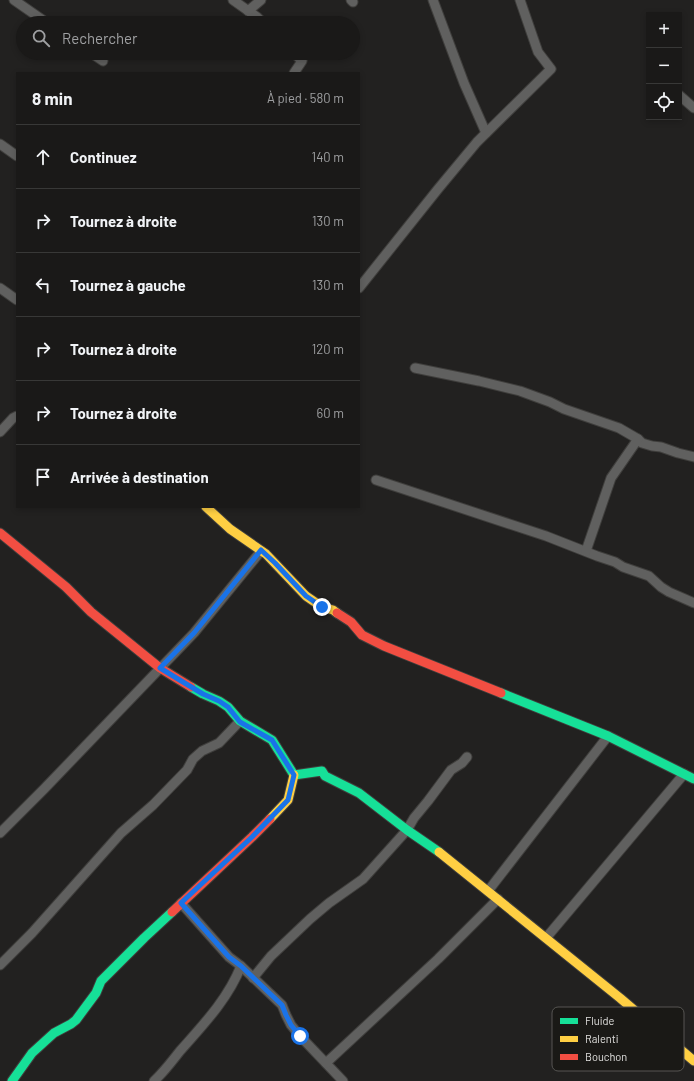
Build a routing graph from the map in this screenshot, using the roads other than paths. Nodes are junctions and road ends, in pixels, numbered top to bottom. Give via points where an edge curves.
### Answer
1 (14, 0) edge
2 (233, 0) edge
3 (261, 0) edge
4 (433, 0) edge
5 (520, 0) edge
6 (248, 11) junction
7 (38, 16) edge
8 (254, 16) edge
9 (302, 60) edge
10 (295, 72) edge
11 (682, 98) edge
12 (694, 108) edge
13 (486, 133) junction
14 (0, 144) edge
15 (16, 155) edge
16 (360, 287) edge
17 (0, 288) edge
18 (16, 299) edge
19 (416, 368) dead end
20 (16, 417) edge
21 (0, 432) edge
22 (638, 439) junction
23 (694, 457) edge
24 (376, 480) dead end
25 (208, 508) edge
26 (0, 533) edge
27 (261, 550) junction
28 (586, 551) junction
29 (694, 603) edge
30 (160, 668) junction
31 (240, 722) junction
32 (608, 736) junction
33 (467, 757) dead end
34 (684, 774) junction
35 (294, 775) junction
36 (694, 779) edge
37 (407, 830) junction
38 (0, 833) edge
39 (488, 891) junction
40 (498, 899) junction
41 (181, 903) junction
42 (546, 938) junction
43 (0, 965) edge
44 (241, 966) junction
45 (253, 978) junction
46 (631, 1007) edge
47 (684, 1052) edge
48 (694, 1061) edge
49 (326, 1063) junction
50 (12, 1081) edge
51 (154, 1081) edge
52 (343, 1081) edge

1 - 7 street
2 - 6 street
3 - 6 street
4 - 13 street via 464,84
5 - 13 street via 538,52 552,69
6 - 8 street
9 - 10 street
11 - 12 street
13 - 16 street
14 - 15 street
17 - 18 street
19 - 22 street via 520,391 619,428
20 - 21 street
22 - 23 street via 642,443 661,446
22 - 28 street via 611,478
24 - 28 street
25 - 27 street via 230,529
26 - 30 street
27 - 30 street via 194,633
27 - 32 street via 306,596 351,622 370,640
28 - 29 street via 649,576 669,592
30 - 31 street via 228,707
30 - 38 street
31 - 35 street via 272,740
31 - 43 street via 219,743 193,759 187,770 153,805 120,833 32,933
32 - 34 street
32 - 39 street
33 - 37 street via 451,770
34 - 36 street
34 - 42 street
35 - 37 street via 322,771 325,776 359,793
35 - 41 street via 288,800
37 - 39 street
37 - 45 street via 363,880 310,919 271,956
39 - 40 street
40 - 42 street
40 - 49 street via 438,959
41 - 44 street via 229,957
41 - 50 street via 101,981 96,993 76,1020 54,1033 32,1053
42 - 46 street
44 - 45 street
44 - 51 street via 224,999
45 - 49 street via 282,1005 291,1025
47 - 48 street
49 - 52 street

